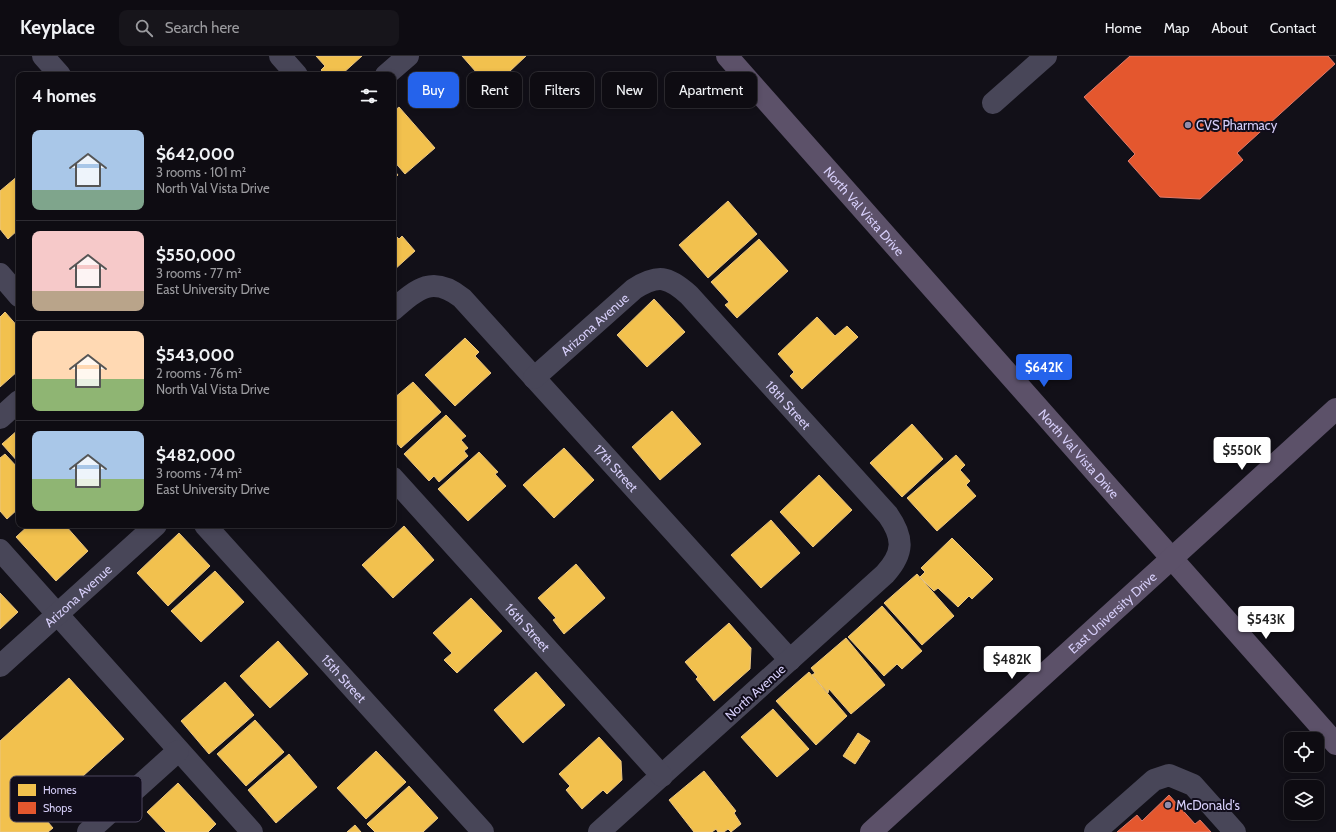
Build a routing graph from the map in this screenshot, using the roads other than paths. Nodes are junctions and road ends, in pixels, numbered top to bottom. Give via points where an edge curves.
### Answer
1 (43, 56) edge
2 (280, 56) edge
3 (408, 56) edge
4 (727, 56) edge
5 (1046, 56) edge
6 (57, 72) edge
7 (294, 72) edge
8 (389, 72) edge
9 (993, 103) dead end
10 (0, 274) edge
11 (660, 278) joint
12 (16, 293) edge
13 (396, 308) edge
14 (534, 378) junction
15 (16, 404) edge
16 (1336, 409) edge
17 (0, 418) edge
18 (396, 481) edge
19 (153, 528) edge
20 (209, 528) edge
21 (901, 545) joint
22 (0, 550) edge
23 (1172, 558) junction
24 (57, 614) junction
25 (790, 660) junction
26 (0, 666) edge
27 (1336, 744) edge
28 (178, 751) junction
29 (662, 776) junction
30 (142, 783) edge
31 (99, 822) edge
32 (88, 832) edge
33 (252, 832) edge
34 (483, 832) edge
35 (600, 832) edge
36 (871, 832) edge
37 (1095, 832) edge
38 (1235, 832) edge

1 - 6 lane
2 - 7 lane
3 - 8 lane
4 - 23 main road, North Val Vista Drive
5 - 9 lane
10 - 12 lane
11 - 14 lane, Arizona Avenue via 634,289
11 - 21 lane, 18th Street via 670,281 689,295 883,509 894,523
13 - 14 lane, 17th Street via 425,287 446,286 462,298
14 - 25 lane, 17th Street
15 - 17 lane
16 - 23 main road, East University Drive
18 - 29 lane, 16th Street
19 - 24 lane, Arizona Avenue
20 - 34 lane, 15th Street
21 - 25 lane, North Avenue via 898,556 885,574
22 - 24 lane
23 - 27 main road, North Val Vista Drive
23 - 36 main road, East University Drive
24 - 26 lane, Arizona Avenue
24 - 28 lane
25 - 29 lane, North Avenue
28 - 30 lane
28 - 33 lane
29 - 35 lane, North Avenue
31 - 32 lane
37 - 38 lane via 1154,780 1170,775 1193,785

